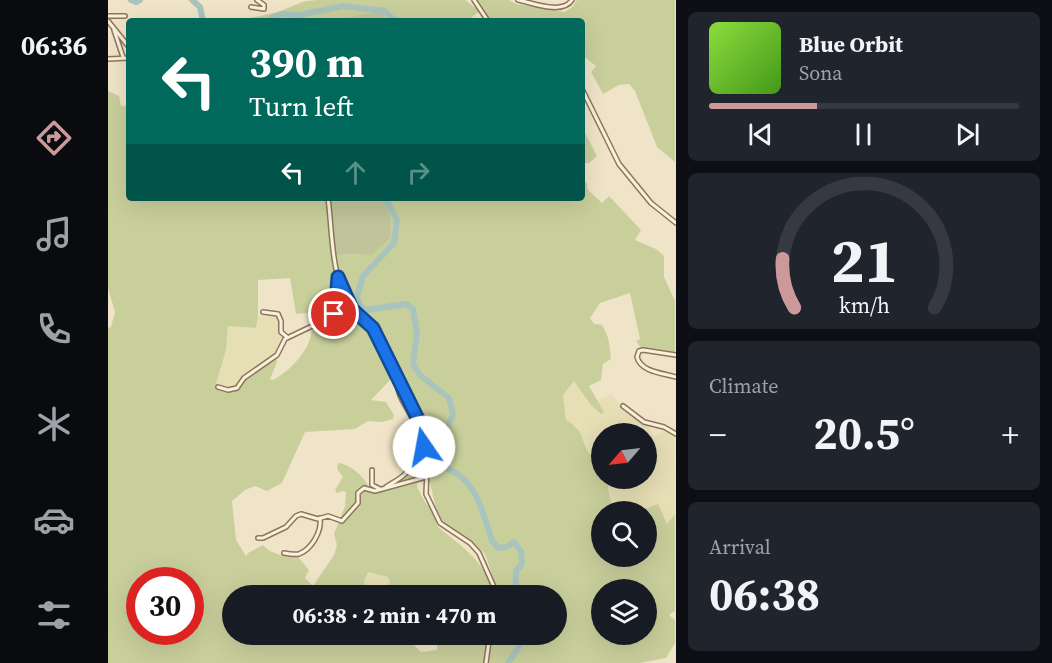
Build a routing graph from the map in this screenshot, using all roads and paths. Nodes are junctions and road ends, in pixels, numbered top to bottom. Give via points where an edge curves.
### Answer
1 (257, 0) edge
2 (474, 0) edge
3 (518, 0) edge
4 (572, 0) edge
5 (251, 8) dead end
6 (108, 15) edge
7 (125, 16) dead end
8 (486, 18) edge
9 (108, 21) edge
10 (112, 27) junction
11 (126, 43) edge
12 (123, 57) joint
13 (108, 59) edge
14 (585, 95) edge
15 (328, 201) edge
16 (675, 223) edge
17 (338, 277) junction
18 (263, 312) dead end
19 (287, 337) junction
20 (675, 355) edge
21 (675, 377) edge
22 (398, 380) junction
23 (218, 387) dead end
24 (623, 406) dead end
25 (675, 434) edge
26 (372, 470) dead end
27 (426, 477) junction
28 (383, 489) junction
29 (320, 518) junction
30 (258, 538) dead end
31 (284, 553) dead end
32 (493, 585) edge
33 (488, 645) edge
34 (486, 663) edge

1 - 5 street via 264,9
2 - 8 street
3 - 4 street via 558,8 568,6
6 - 7 street
9 - 10 street
10 - 11 street
10 - 12 street
12 - 13 street
14 - 16 street via 619,164 651,203
15 - 17 street
17 - 19 street via 339,309 329,318
17 - 22 street via 352,309 373,328
18 - 19 street via 278,314 282,333
19 - 23 street via 277,355 244,378 237,388
20 - 21 street via 643,350 637,357 646,368
22 - 27 street via 420,424
22 - 28 street via 398,394 414,423 416,448 408,471
24 - 25 street via 644,422
26 - 28 street via 372,485
27 - 28 street
27 - 32 street via 426,494 440,523 470,543
28 - 29 street via 365,488 359,492 360,500 342,521 328,516
29 - 30 street via 298,515 286,528
29 - 31 street via 320,532 305,550 295,555
33 - 34 street

